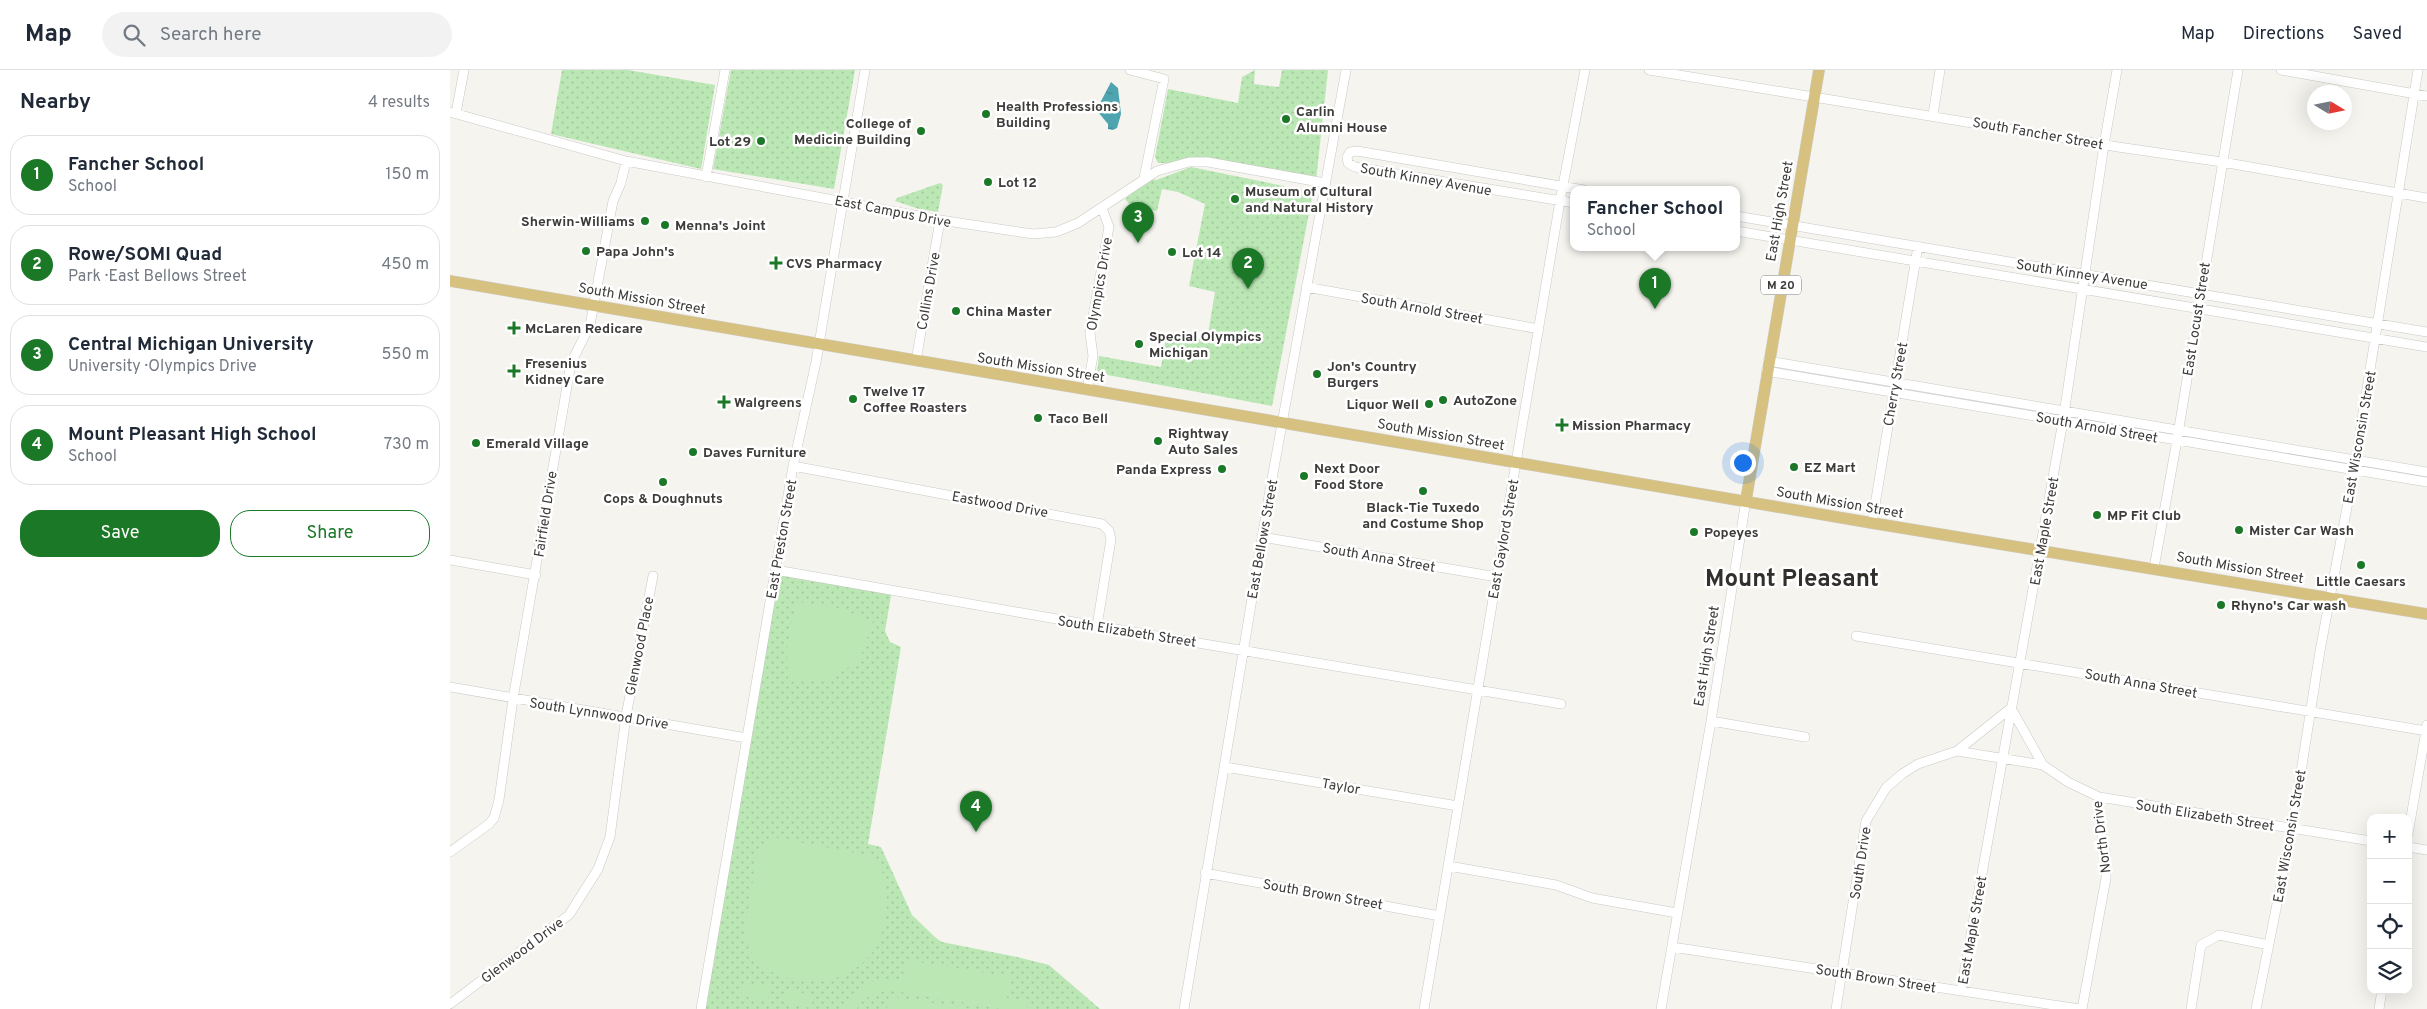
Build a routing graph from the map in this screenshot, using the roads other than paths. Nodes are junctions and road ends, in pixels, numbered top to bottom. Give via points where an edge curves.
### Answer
1 (464, 70) edge
2 (725, 70) edge
3 (865, 70) edge
4 (1130, 70) edge
5 (1346, 70) edge
6 (1585, 70) edge
7 (1649, 70) edge
8 (1819, 70) edge
9 (1940, 70) edge
10 (2117, 70) edge
11 (2238, 70) edge
12 (2281, 70) edge
13 (2418, 70) edge
14 (1699, 75) edge
15 (2414, 93) junction
16 (2427, 96) edge
17 (1814, 97) junction
18 (453, 113) edge
19 (1933, 115) junction
20 (2104, 145) junction
21 (626, 161) junction
22 (2222, 162) junction
23 (706, 176) junction
24 (1144, 178) junction
25 (1325, 183) junction
26 (1563, 187) junction
27 (1570, 188) edge
28 (2397, 193) junction
29 (2427, 198) edge
30 (1560, 201) junction
31 (844, 202) junction
32 (1570, 203) edge
33 (1102, 208) junction
34 (1740, 217) edge
35 (940, 220) junction
36 (1791, 225) junction
37 (1740, 232) edge
38 (1789, 240) junction
39 (1918, 246) junction
40 (1916, 261) junction
41 (2086, 276) junction
42 (450, 281) edge
43 (1306, 288) junction
44 (2084, 289) junction
45 (2200, 293) junction
46 (594, 306) junction
47 (2198, 309) junction
48 (2379, 324) junction
49 (1538, 329) junction
50 (2427, 332) edge
51 (2376, 339) junction
52 (819, 345) junction
53 (2427, 347) edge
54 (916, 361) junction
55 (1767, 366) junction
56 (1896, 382) junction
57 (1087, 390) junction
58 (1894, 392) junction
59 (2064, 411) junction
60 (1282, 421) junction
61 (2063, 421) junction
62 (2179, 430) junction
63 (2177, 440) junction
64 (2356, 460) junction
65 (1517, 462) junction
66 (793, 466) junction
67 (2354, 470) junction
68 (2427, 472) edge
69 (2427, 482) edge
70 (1746, 500) junction
71 (1872, 523) junction
72 (1262, 537) junction
73 (2041, 551) junction
74 (450, 560) edge
75 (2154, 568) junction
76 (776, 570) junction
77 (536, 575) junction
78 (653, 576) dead end
79 (1497, 577) junction
80 (2331, 598) junction
81 (2427, 614) edge
82 (1097, 626) junction
83 (1856, 636) dead end
84 (1243, 649) junction
85 (2020, 663) junction
86 (450, 688) edge
87 (1478, 690) junction
88 (513, 699) junction
89 (1562, 704) dead end
90 (2011, 708) junction
91 (2310, 712) junction
92 (626, 716) junction
93 (1711, 721) junction
94 (2427, 729) edge
95 (1805, 737) dead end
96 (747, 738) junction
97 (1957, 751) junction
98 (2003, 757) junction
99 (2043, 765) junction
100 (1225, 766) junction
101 (2099, 797) junction
102 (1458, 806) junction
103 (2412, 814) edge
104 (2292, 829) junction
105 (2367, 840) edge
106 (2412, 848) edge
107 (2427, 850) edge
108 (450, 852) edge
109 (1449, 866) junction
110 (1205, 872) junction
111 (1677, 913) junction
112 (1440, 916) junction
113 (2269, 945) junction
114 (1672, 947) junction
115 (1843, 972) junction
116 (1961, 991) junction
117 (2381, 994) edge
118 (450, 1004) edge
119 (701, 1009) edge
120 (1184, 1009) edge
121 (1424, 1009) edge
122 (1661, 1009) edge
123 (1836, 1009) edge
124 (2081, 1009) edge
125 (2191, 1009) edge
126 (2256, 1009) edge
127 (2379, 1009) edge

1 - 18 street
2 - 23 street
3 - 31 street, East Preston Street
4 - 24 street via 1164,79
5 - 25 street, East Bellows Street
6 - 26 street, East Gaylord Street
7 - 14 street, South Fancher Street
8 - 17 main road, East High Street / M 20
9 - 19 street
10 - 20 street, East Maple Street
11 - 22 street, East Locust Street
12 - 15 street
13 - 15 street, East Wisconsin Street
14 - 17 street, South Fancher Street
15 - 16 street
15 - 28 street, East Wisconsin Street
17 - 19 street, South Fancher Street
17 - 36 main road, East High Street / M 20
18 - 21 street, East Campus Drive
19 - 20 street, South Fancher Street
20 - 22 street, South Fancher Street
20 - 41 street, East Maple Street
21 - 23 street, East Campus Drive
21 - 46 street, Fairfield Drive via 621,183 612,201
22 - 28 street, South Fancher Street
22 - 45 street, East Locust Street
23 - 31 street, East Campus Drive
24 - 25 street, East Campus Drive via 1162,169 1203,161
24 - 33 street, East Campus Drive
25 - 43 street, East Bellows Street
26 - 27 street, South Kinney Avenue
26 - 30 street, East Gaylord Street
26 - 30 street, South Kinney Avenue via 1358,151 1350,152 1347,157 1348,164 1355,167
28 - 29 street, South Fancher Street
28 - 48 street, East Wisconsin Street
30 - 32 street, South Kinney Avenue
30 - 49 street, East Gaylord Street
31 - 35 street, East Campus Drive
31 - 52 street, East Preston Street
33 - 35 street, East Campus Drive via 1071,227 1040,234
33 - 57 street, Olympics Drive via 1109,227 1090,334 1093,356
34 - 36 street, South Kinney Avenue
35 - 54 street, Collins Drive
36 - 38 main road, East High Street / M 20
36 - 39 street, South Kinney Avenue
37 - 38 street, South Kinney Avenue
38 - 40 street, South Kinney Avenue
38 - 55 main road, East High Street / M 20
39 - 40 street, Cherry Street
39 - 41 street, South Kinney Avenue
40 - 44 street, South Kinney Avenue
40 - 56 street, Cherry Street
41 - 44 street, East Maple Street
41 - 45 street, South Kinney Avenue
42 - 46 main road, South Mission Street
43 - 49 street, South Arnold Street
43 - 60 street, East Bellows Street
44 - 47 street, South Kinney Avenue
44 - 59 street, East Maple Street
45 - 47 street, East Locust Street
45 - 48 street, South Kinney Avenue
46 - 52 main road, South Mission Street
46 - 77 street, Fairfield Drive via 588,333 571,364
47 - 51 street, South Kinney Avenue
47 - 62 street, East Locust Street
48 - 50 street, South Kinney Avenue
48 - 51 street, East Wisconsin Street
49 - 65 street, East Gaylord Street
51 - 53 street, South Kinney Avenue
51 - 64 street, East Wisconsin Street
52 - 54 main road, South Mission Street
52 - 66 street, East Preston Street
54 - 57 main road, South Mission Street
55 - 56 street, South Arnold Street
55 - 58 street, South Arnold Street
55 - 70 main road, East High Street / M 20
56 - 58 street, Cherry Street
56 - 59 street, South Arnold Street
57 - 60 main road, South Mission Street
58 - 61 street, South Arnold Street
58 - 71 street, Cherry Street
59 - 61 street, East Maple Street
59 - 62 street, South Arnold Street
60 - 65 main road, South Mission Street
60 - 72 street, East Bellows Street
61 - 63 street, South Arnold Street
61 - 73 street, East Maple Street
62 - 63 street, East Locust Street
62 - 64 street, South Arnold Street
63 - 67 street, South Arnold Street
63 - 75 street, East Locust Street
64 - 67 street, East Wisconsin Street
64 - 68 street, South Arnold Street
65 - 70 main road, South Mission Street
65 - 79 street, East Gaylord Street
66 - 76 street, East Preston Street
66 - 82 street, Eastwood Drive via 1102,524 1111,539
67 - 69 street, South Arnold Street
67 - 80 street, East Wisconsin Street
70 - 71 main road, South Mission Street
70 - 93 street, East High Street
71 - 73 main road, South Mission Street
72 - 79 street, South Anna Street
72 - 84 street, East Bellows Street
73 - 75 main road, South Mission Street
73 - 85 street, East Maple Street
74 - 77 street
75 - 80 main road, South Mission Street
76 - 82 street, South Elizabeth Street
76 - 96 street, East Preston Street
77 - 88 street, Fairfield Drive
78 - 92 street, Glenwood Place
79 - 87 street, East Gaylord Street
80 - 81 main road, South Mission Street
80 - 91 street, East Wisconsin Street
82 - 84 street, South Elizabeth Street
83 - 85 street, South Anna Street
84 - 87 street, South Elizabeth Street
84 - 100 street, East Bellows Street
85 - 90 street, East Maple Street
85 - 91 street, South Anna Street
86 - 88 street, South Lynnwood Drive
87 - 89 street, South Elizabeth Street
87 - 102 street, East Gaylord Street
88 - 92 street, South Lynnwood Drive
88 - 108 street, Fairfield Drive via 500,800 494,818
90 - 97 street
90 - 98 street, East Maple Street
90 - 99 street
91 - 94 street, South Anna Street
91 - 104 street, East Wisconsin Street
92 - 96 street, South Lynnwood Drive
92 - 118 street, Glenwood Drive via 610,837 584,894 569,915
93 - 95 street
93 - 111 street, East High Street
94 - 103 street
96 - 119 street, East Preston Street
97 - 98 street, South Drive
97 - 115 street, South Drive via 1918,764 1902,774 1886,788 1866,821
98 - 99 street, North Drive
98 - 116 street, East Maple Street
99 - 101 street, North Drive
100 - 102 street, Taylor
100 - 110 street, East Bellows Street
101 - 104 street, South Elizabeth Street
101 - 124 street, North Drive via 2106,878
102 - 109 street, East Gaylord Street
104 - 105 street, South Elizabeth Street
104 - 113 street, East Wisconsin Street
106 - 107 street
109 - 111 street via 1556,885 1592,898
109 - 112 street, East Gaylord Street
110 - 112 street, South Brown Street
110 - 120 street, East Bellows Street
111 - 114 street, East High Street
112 - 121 street, East Gaylord Street
113 - 125 street via 2219,935 2201,945
113 - 126 street, East Wisconsin Street
114 - 115 street, South Brown Street
114 - 122 street, East High Street
115 - 116 street, South Brown Street
115 - 123 street, South Drive
116 - 124 street, South Brown Street
117 - 127 street

